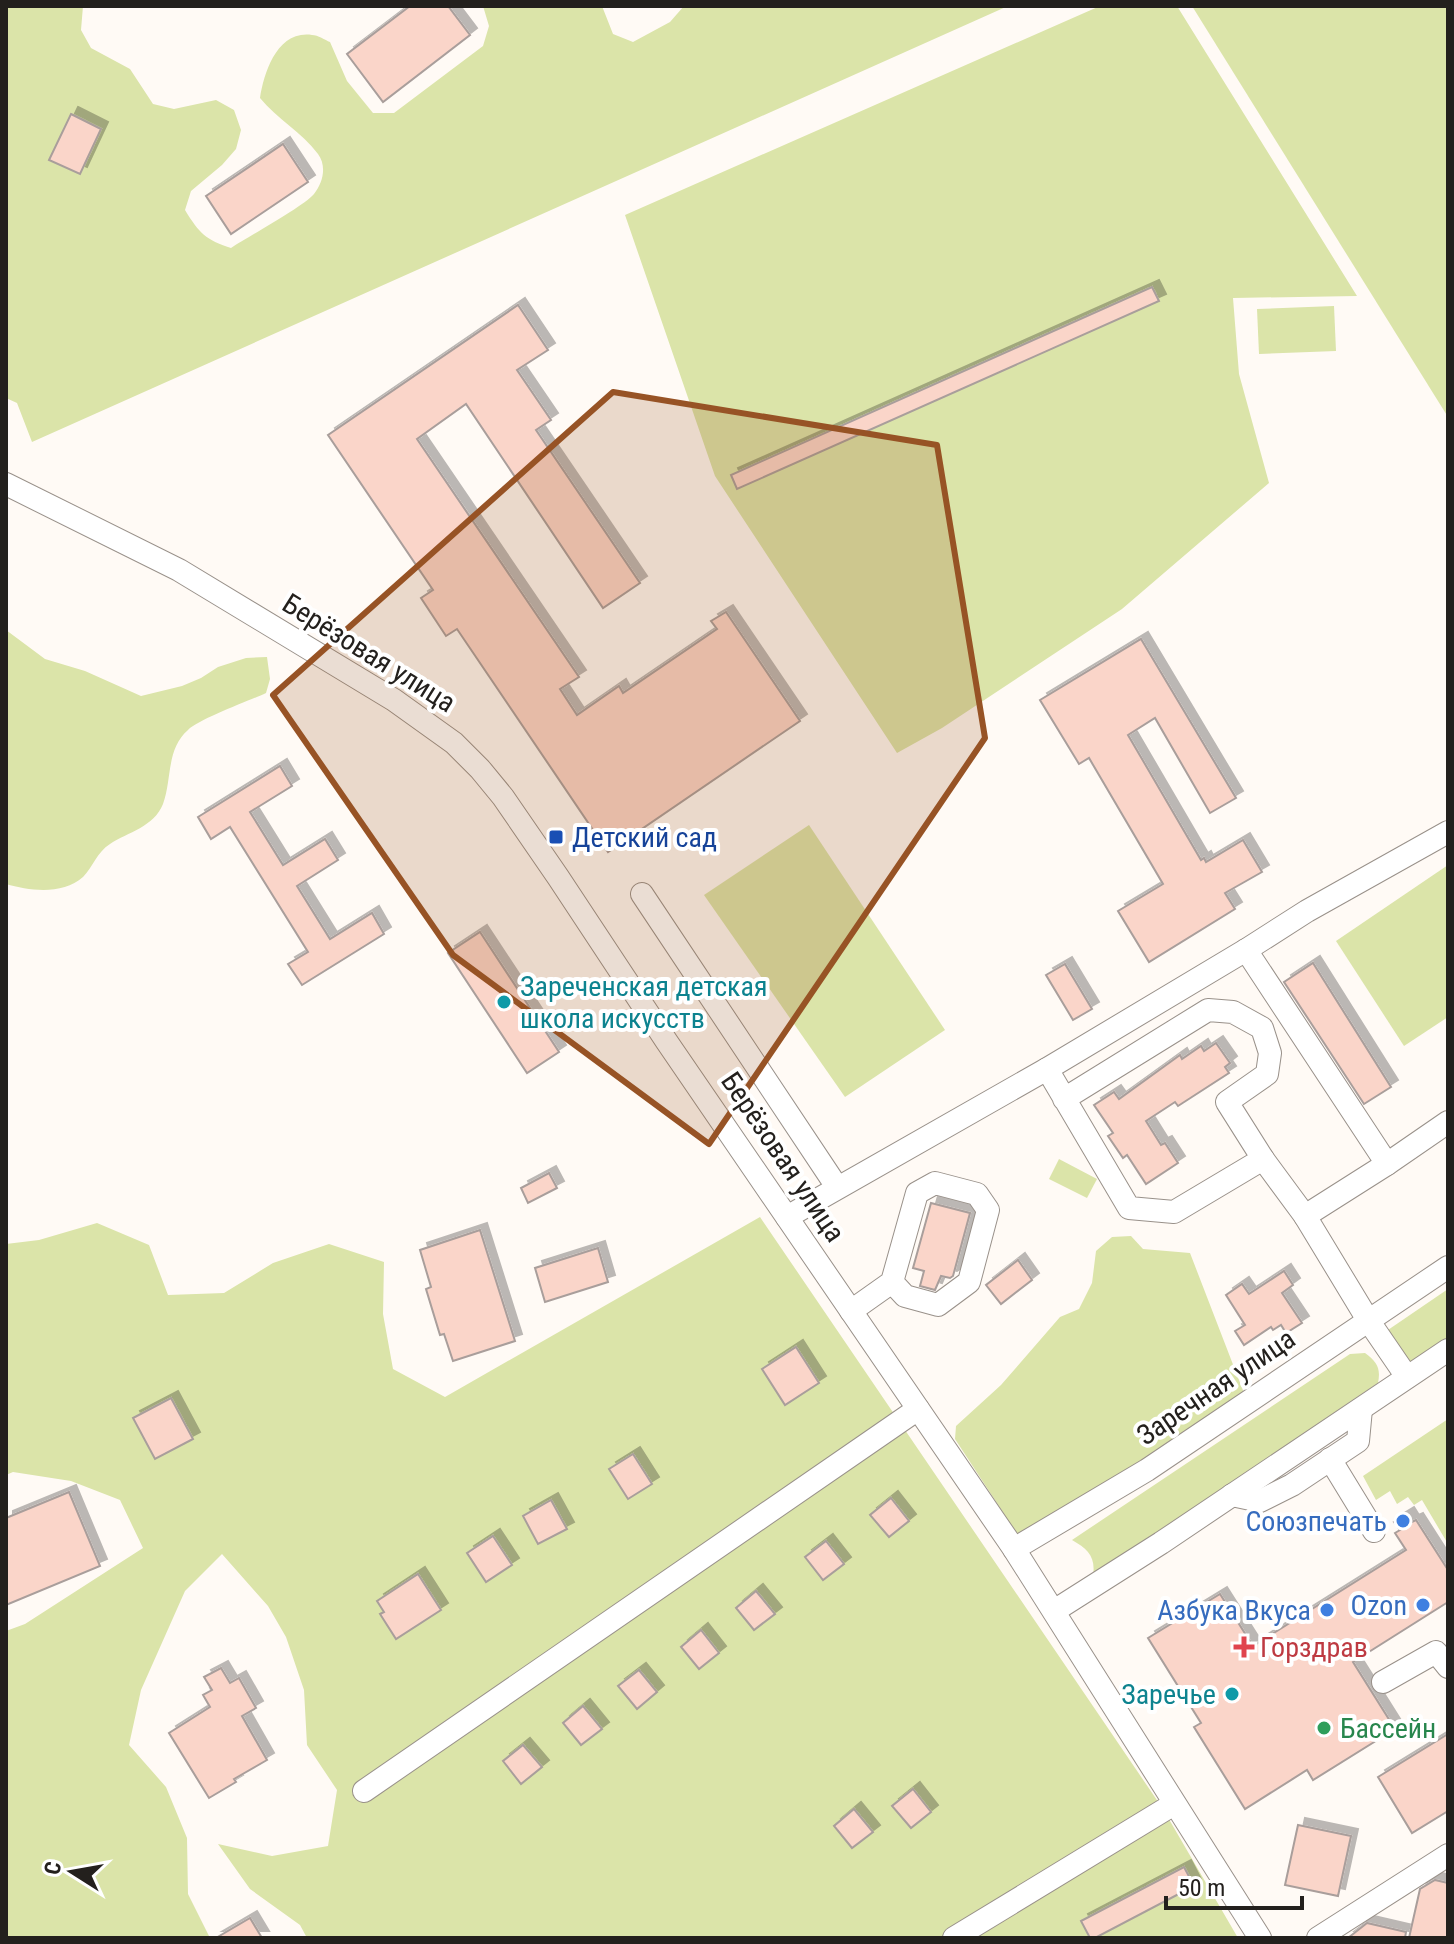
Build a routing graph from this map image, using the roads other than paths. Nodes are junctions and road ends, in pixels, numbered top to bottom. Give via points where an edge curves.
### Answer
1 (6, 484) edge
2 (1448, 832) edge
3 (642, 894) dead end
4 (1246, 950) junction
5 (1047, 1069) junction
6 (1064, 1099) junction
7 (1448, 1122) edge
8 (1263, 1159) junction
9 (1387, 1164) junction
10 (837, 1187) junction
11 (1305, 1216) junction
12 (787, 1217) junction
13 (1448, 1267) edge
14 (892, 1282) junction
15 (851, 1311) junction
16 (1368, 1320) junction
17 (1448, 1350) edge
18 (1407, 1377) junction
19 (918, 1409) junction
20 (1361, 1409) junction
21 (1330, 1459) junction
22 (1232, 1495) junction
23 (1374, 1531) dead end
24 (1014, 1549) junction
25 (1054, 1611) junction
26 (1448, 1667) edge
27 (1383, 1682) dead end
28 (364, 1791) dead end
29 (1174, 1804) junction
30 (1448, 1855) edge
31 (954, 1938) edge
32 (1260, 1938) edge
33 (1318, 1938) edge

1 - 12 street, Берёзовая улица via 179,570 394,700 454,743 503,797
2 - 4 street
3 - 10 street
4 - 5 street
4 - 9 street
5 - 6 street
5 - 10 street
6 - 8 street via 1129,1208 1174,1212
6 - 8 street via 1208,1010 1233,1012 1262,1028 1270,1053 1267,1074 1227,1102
7 - 9 street
8 - 11 street
9 - 11 street
10 - 12 street
11 - 16 street
12 - 15 street, Берёзовая улица
13 - 16 street, Заречная улица
14 - 14 street via 917,1193 935,1183 977,1194 988,1210 969,1282 938,1305 905,1296
14 - 15 street
15 - 19 street, Берёзовая улица
16 - 18 street
16 - 24 street, Заречная улица via 1159,1462
17 - 18 street
18 - 20 street
19 - 24 street, Берёзовая улица
19 - 28 street
20 - 21 street via 1358,1441
20 - 22 street
21 - 22 street via 1260,1501
21 - 23 street
22 - 25 street
24 - 25 street, Берёзовая улица
25 - 29 street, Берёзовая улица
26 - 27 street via 1436,1652
29 - 31 street
29 - 32 street, Берёзовая улица
30 - 33 street

